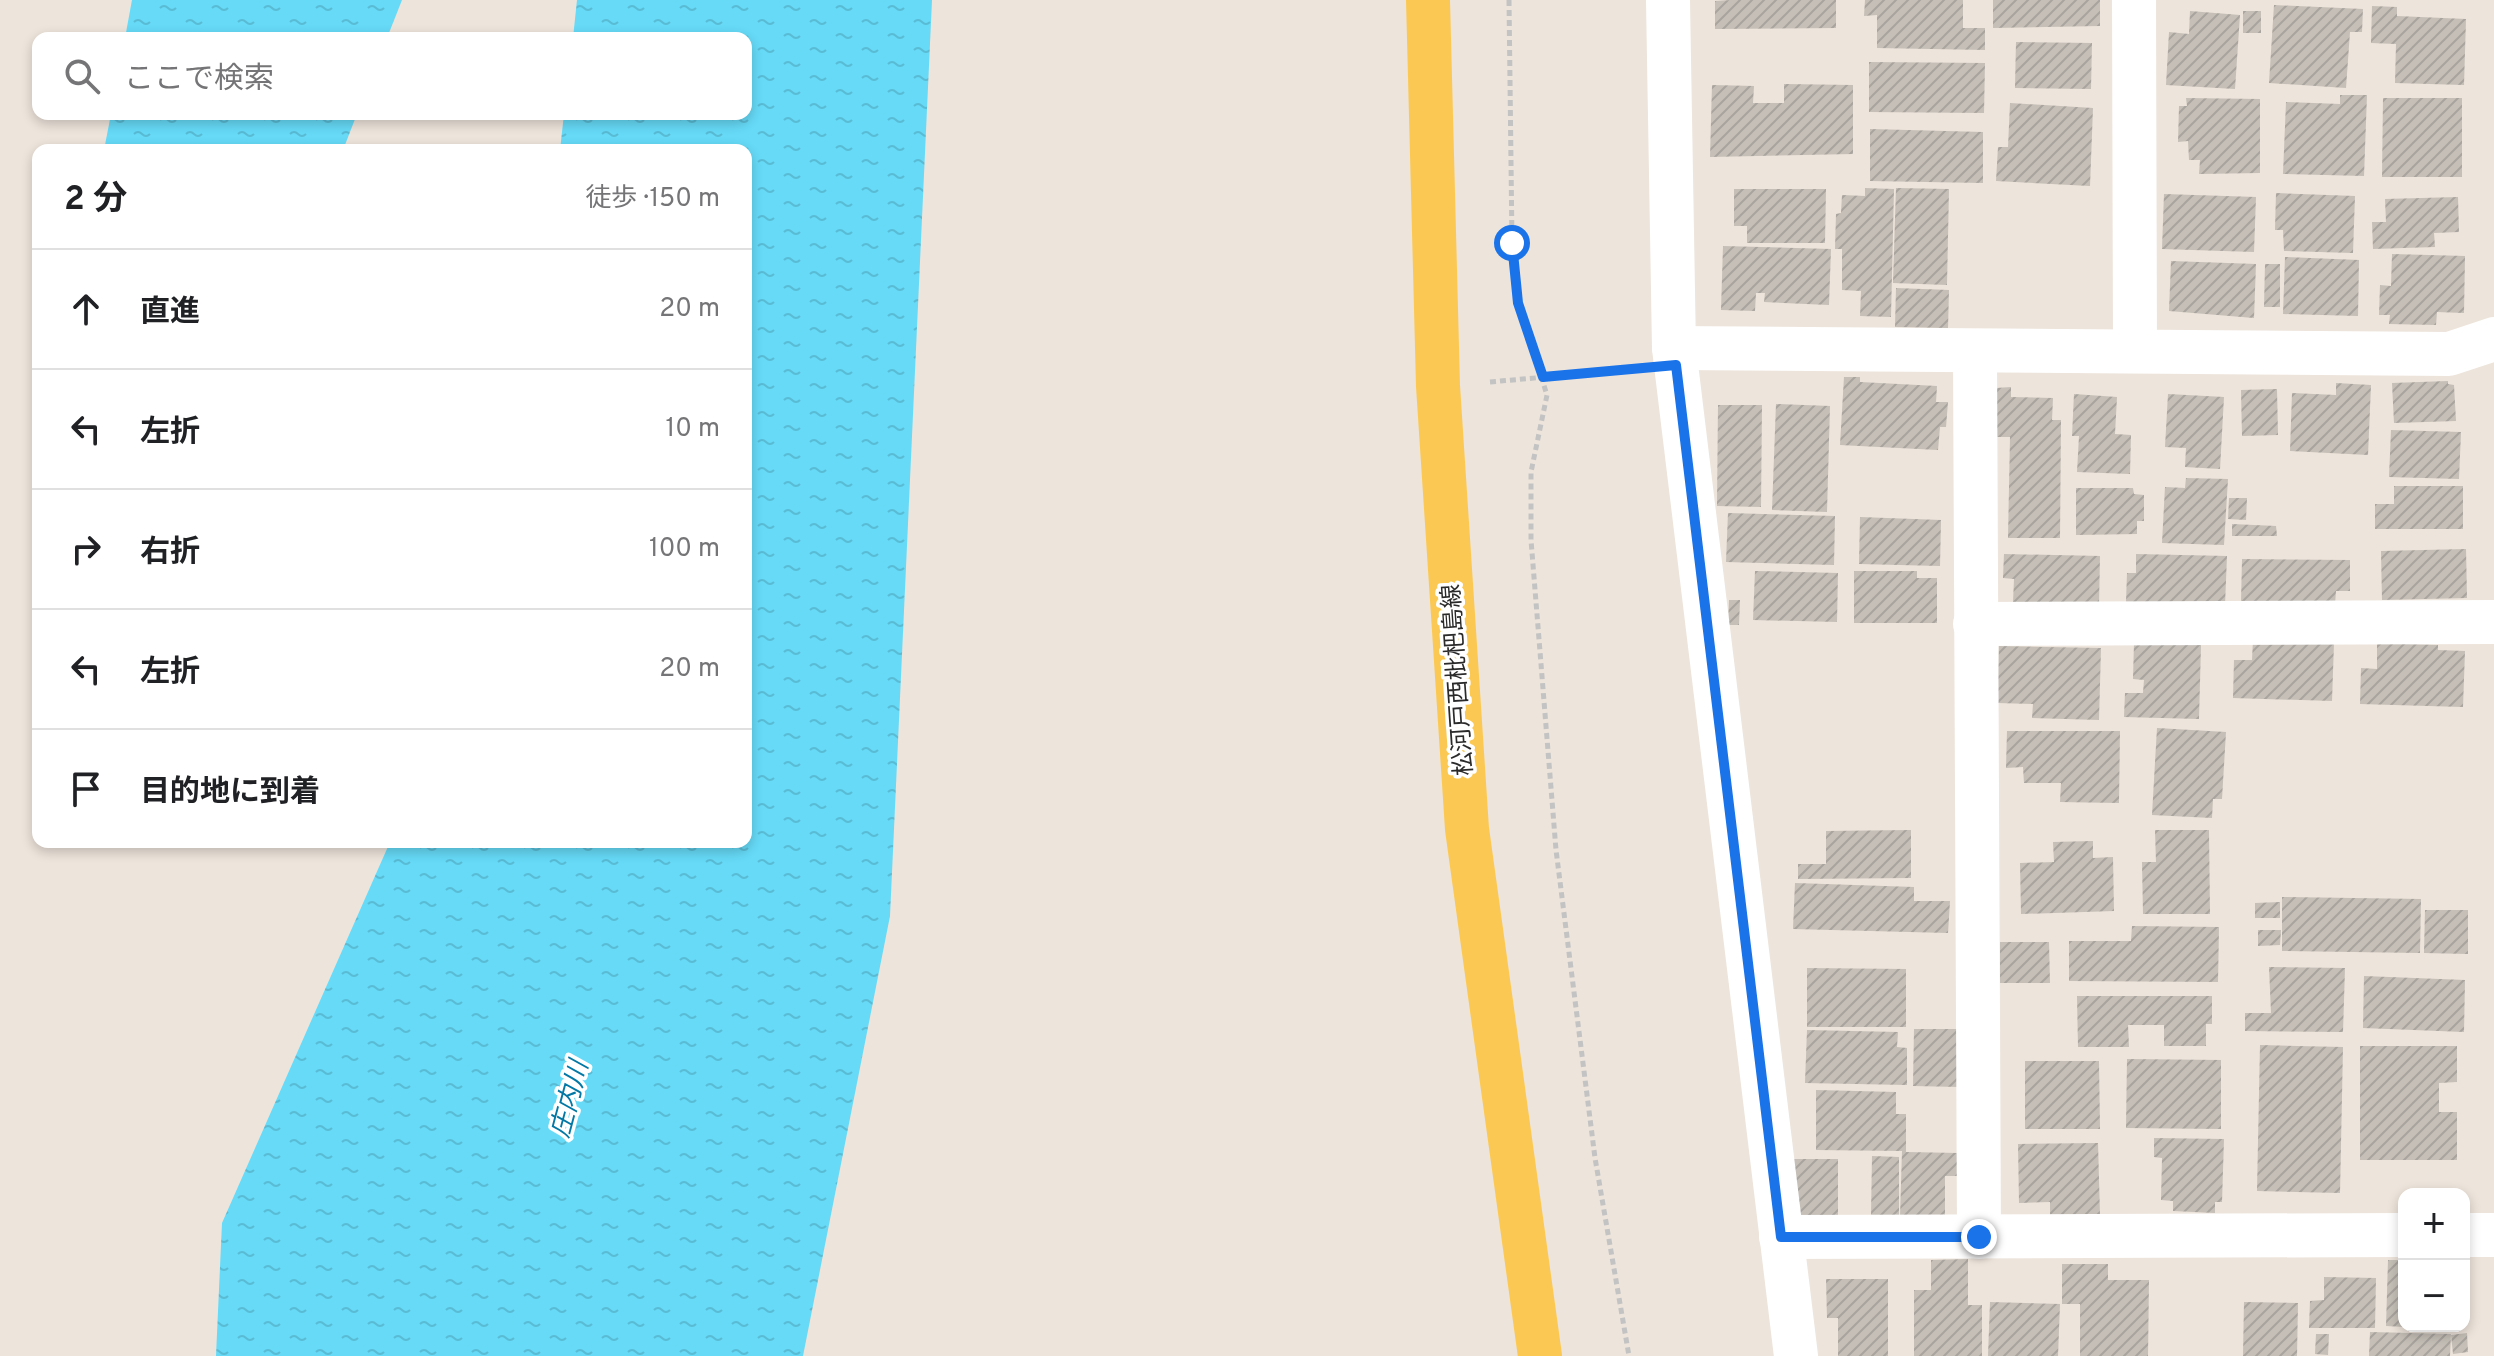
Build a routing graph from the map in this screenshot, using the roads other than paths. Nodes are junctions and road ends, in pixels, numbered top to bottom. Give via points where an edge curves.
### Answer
1 (1428, 0) edge
2 (1668, 0) edge
3 (2134, 0) edge
4 (2494, 339) edge
5 (2135, 349) junction
6 (1975, 351) junction
7 (1675, 356) junction
8 (2494, 622) edge
9 (1975, 624) junction
10 (2398, 1235) edge
11 (2470, 1235) edge
12 (2494, 1235) edge
13 (1781, 1237) junction
14 (1979, 1237) junction
15 (1540, 1356) edge
16 (1796, 1356) edge

1 - 15 main road, 松河戸西枇杷島線 via 1438,386 1467,829
2 - 7 street
3 - 5 street
4 - 5 street via 2449,354
5 - 6 street
6 - 7 street
6 - 9 street
7 - 13 street
8 - 9 street
9 - 14 street
10 - 14 street
11 - 12 street
13 - 14 street
13 - 16 street

